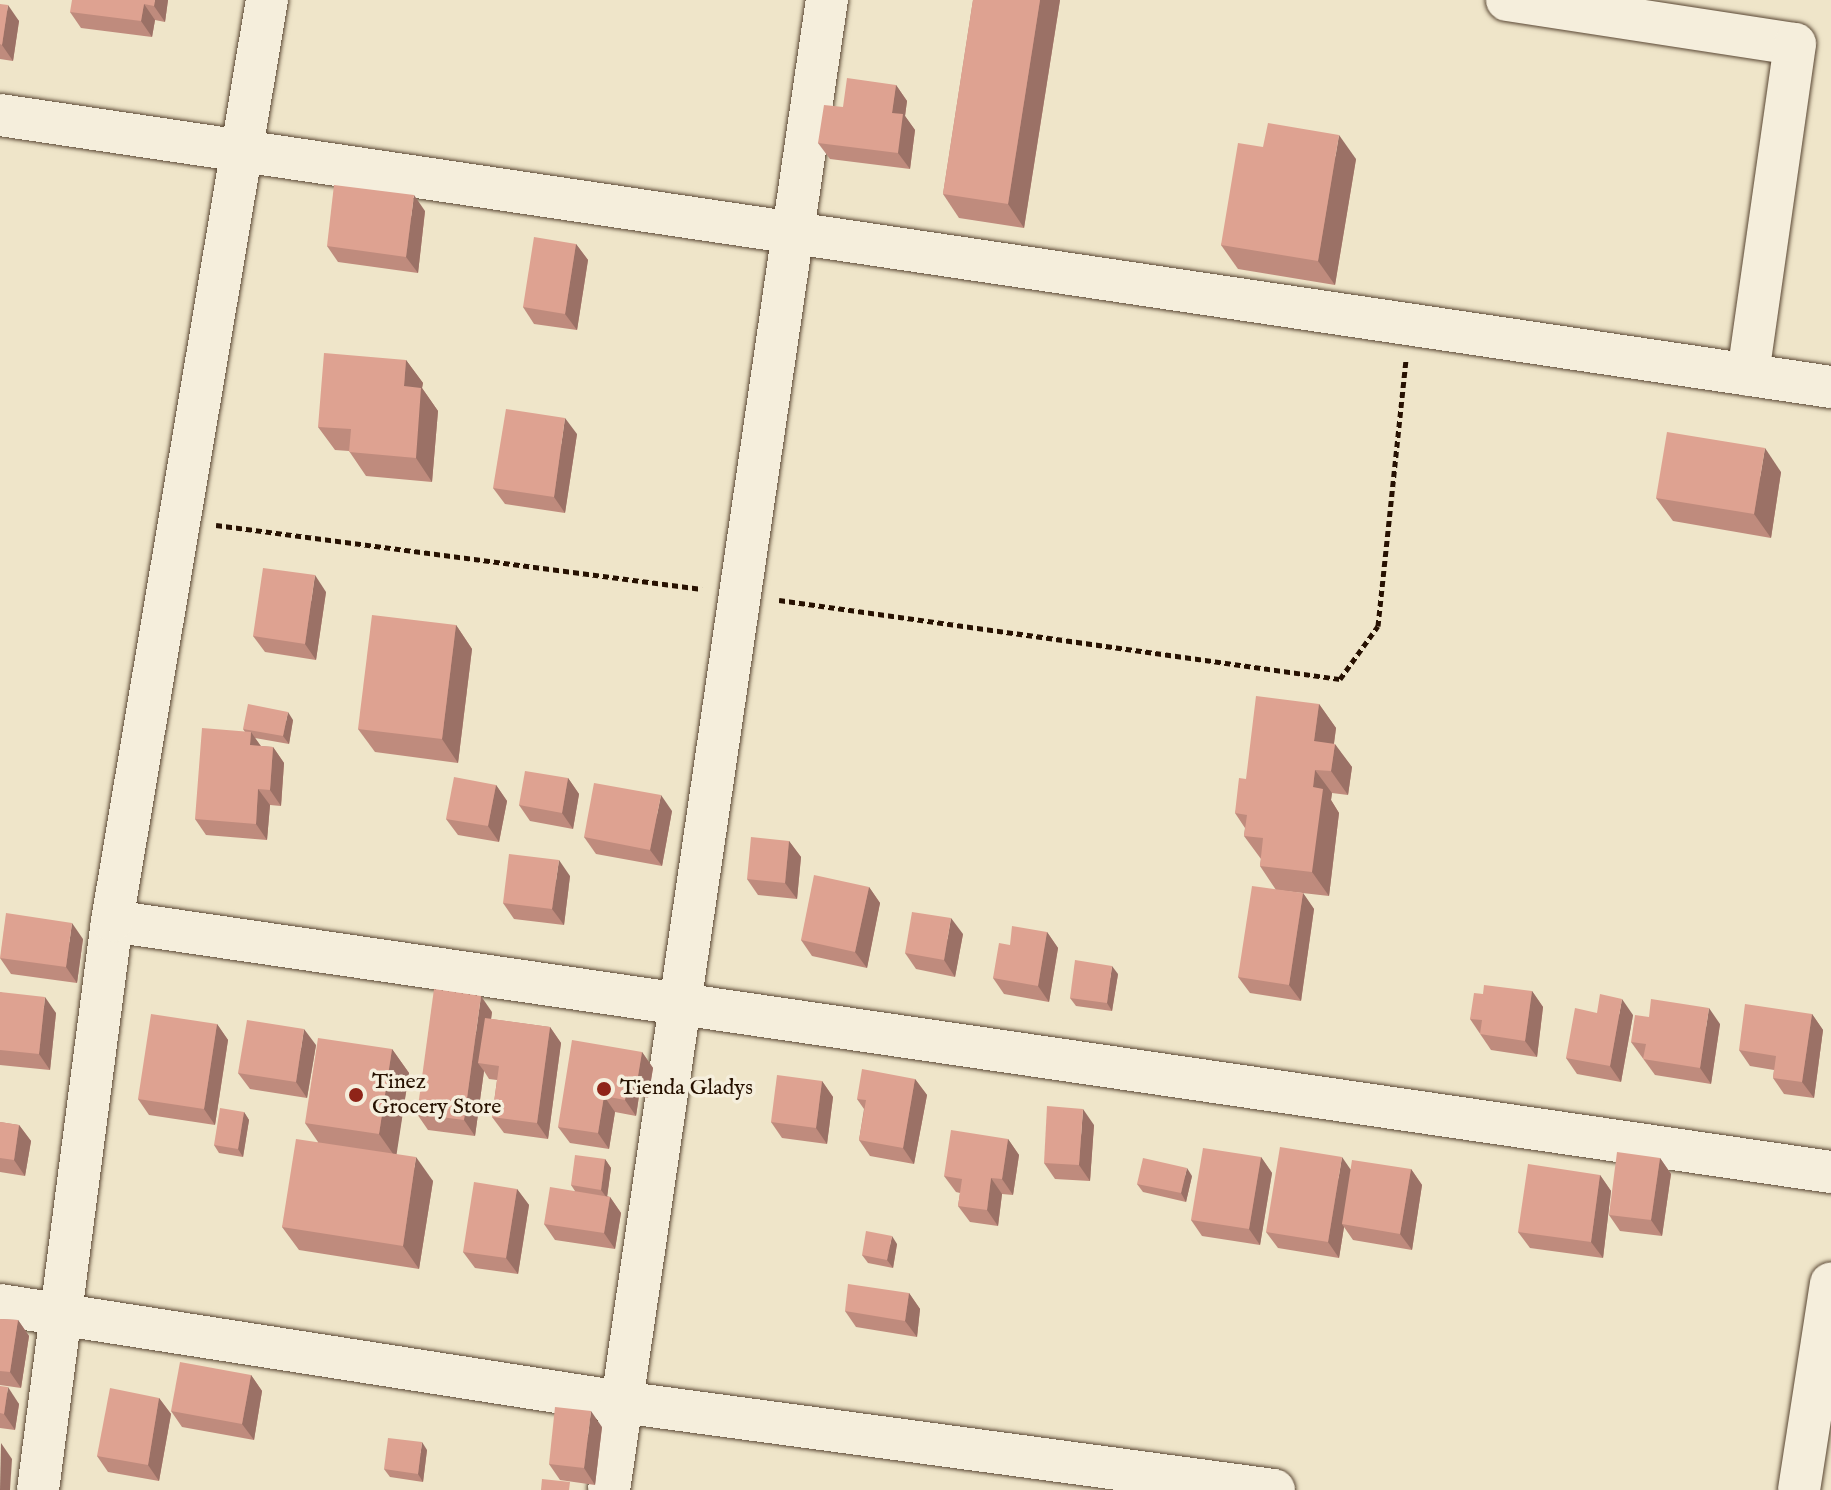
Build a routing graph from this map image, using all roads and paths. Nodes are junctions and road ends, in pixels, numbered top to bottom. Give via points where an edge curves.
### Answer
1 (267, 0) edge
2 (827, 0) edge
3 (1507, 0) edge
4 (0, 115) edge
5 (242, 151) junction
6 (792, 233) junction
7 (1410, 325) junction
8 (1748, 375) junction
9 (1831, 387) edge
10 (180, 520) junction
11 (738, 594) junction
12 (112, 921) junction
13 (677, 1003) junction
14 (1831, 1172) edge
15 (1831, 1283) edge
16 (0, 1305) edge
17 (58, 1313) junction
18 (621, 1402) junction
19 (38, 1490) edge
20 (609, 1490) edge
21 (1274, 1490) edge
22 (1799, 1490) edge

1 - 5 street
2 - 6 street
3 - 8 street via 1795,44
4 - 5 street
5 - 6 street
5 - 10 street
6 - 7 street
6 - 11 street
7 - 8 street
7 - 11 path via 1378,626 1340,679
8 - 9 street
10 - 11 path
10 - 12 street
11 - 13 street
12 - 13 street
12 - 17 street
13 - 14 street
13 - 18 street
15 - 22 street
16 - 17 street
17 - 18 street
17 - 19 street
18 - 20 street
18 - 21 street

